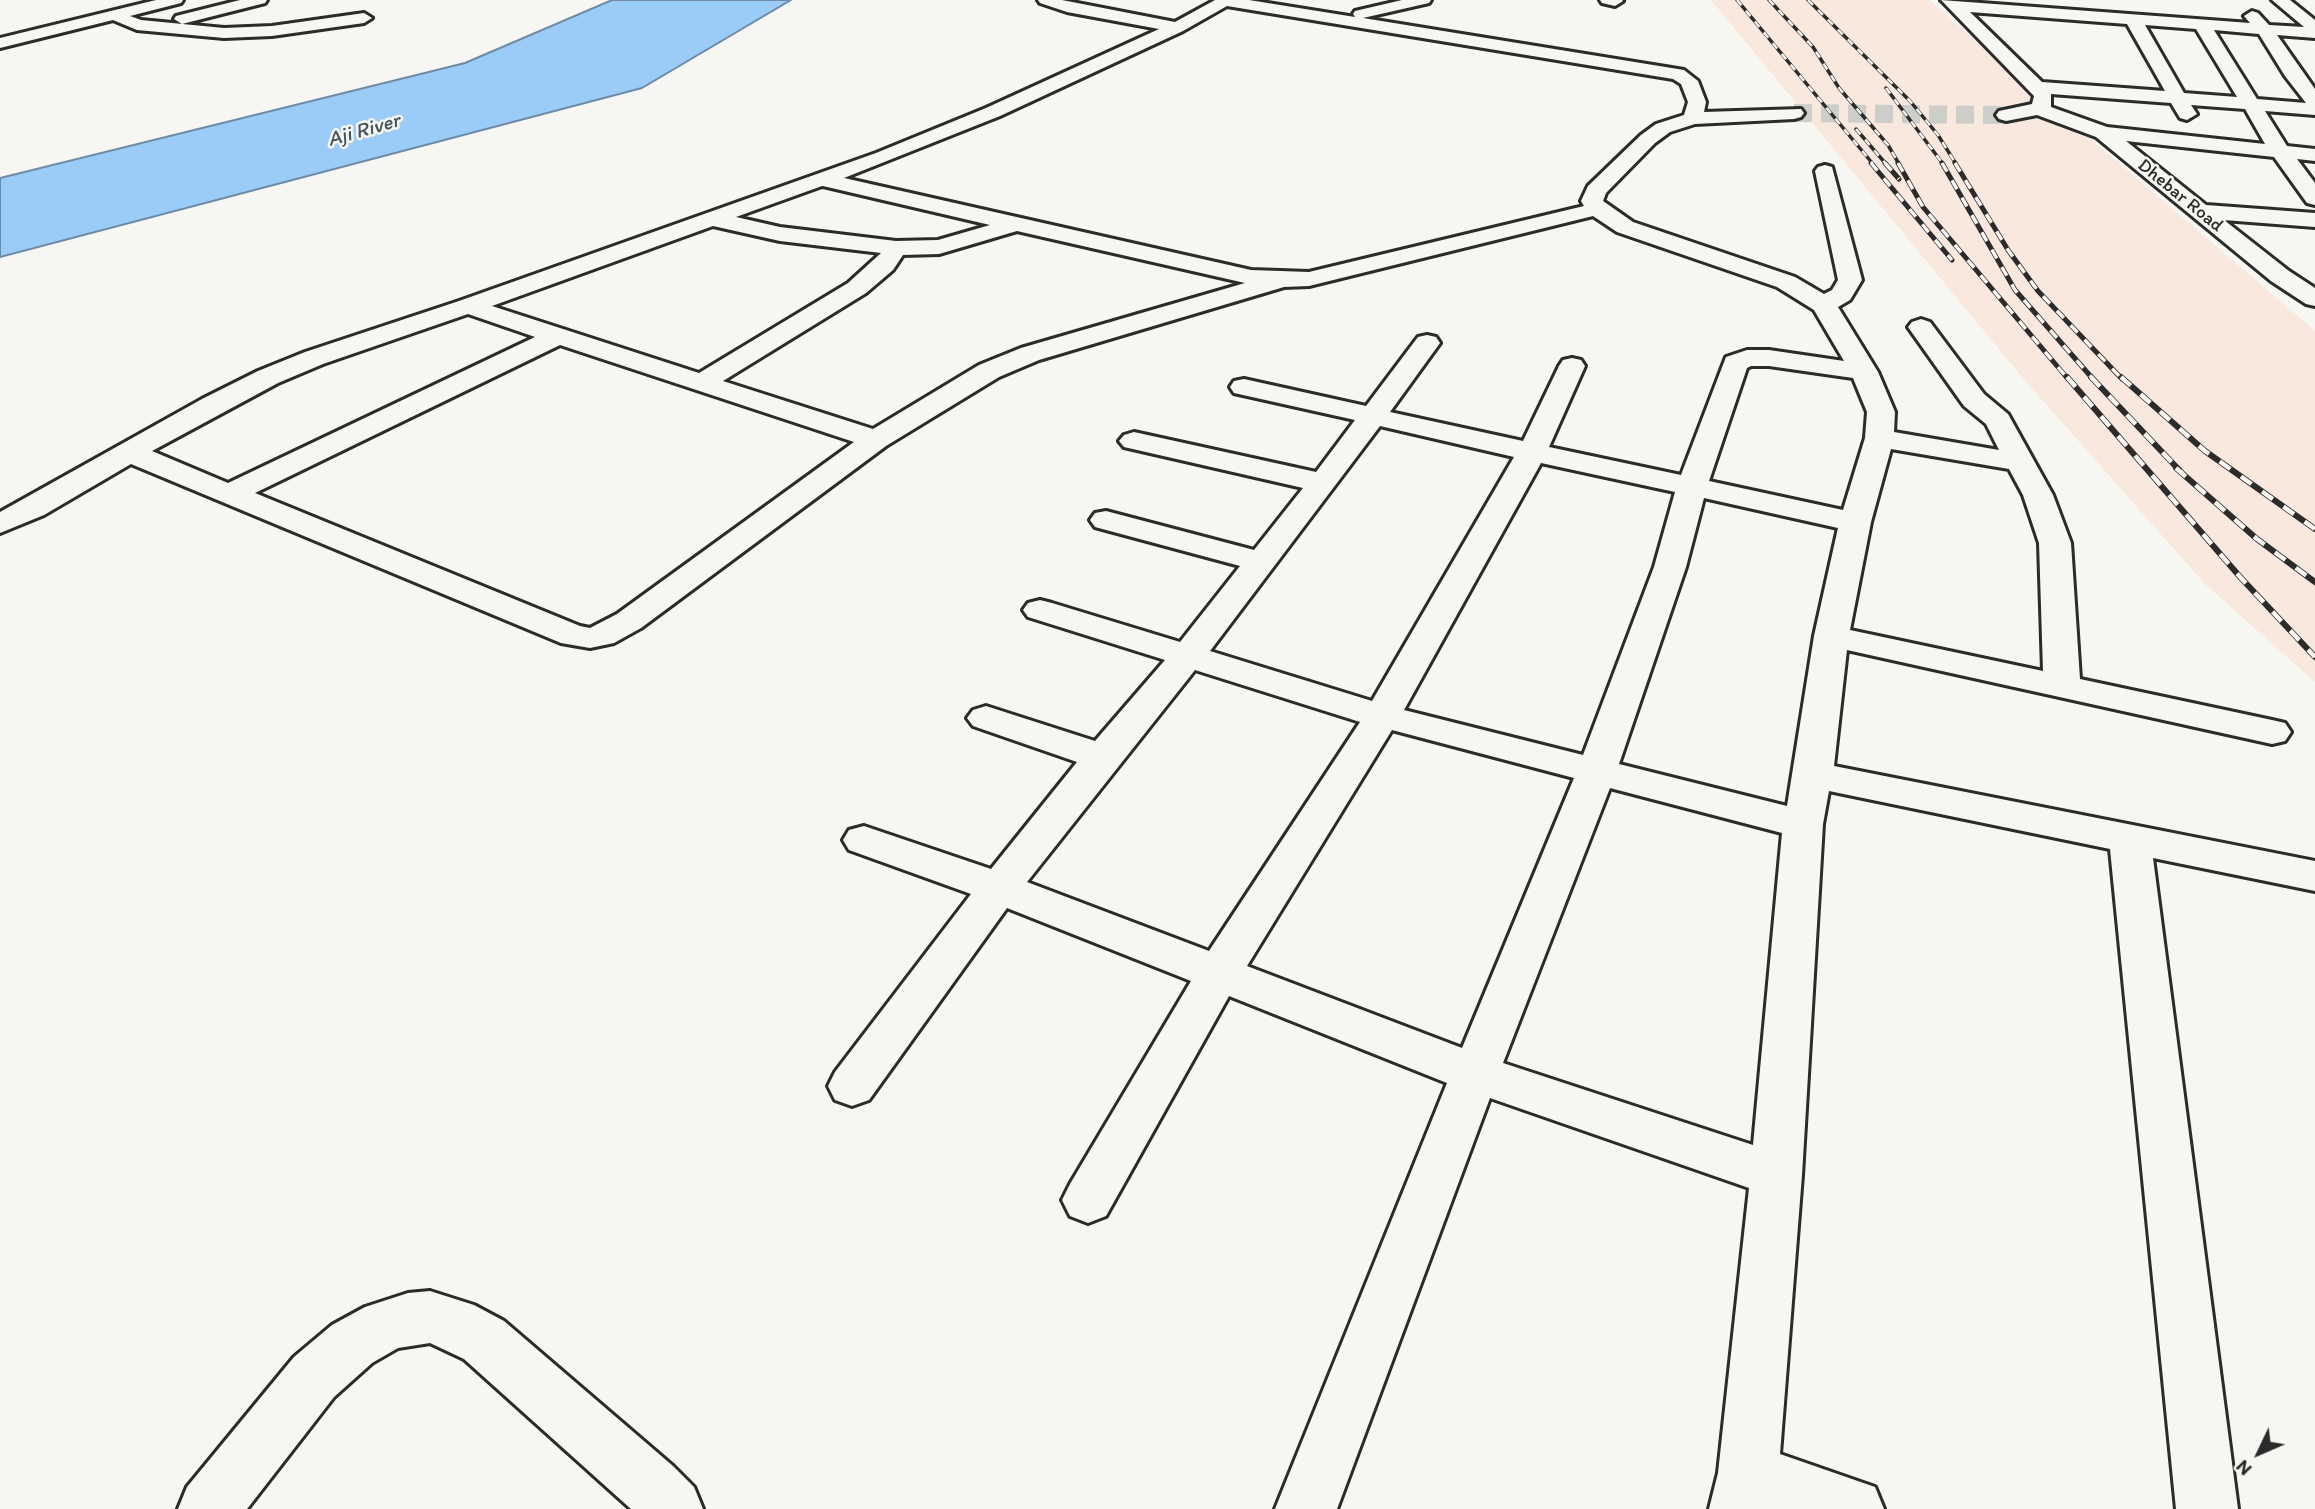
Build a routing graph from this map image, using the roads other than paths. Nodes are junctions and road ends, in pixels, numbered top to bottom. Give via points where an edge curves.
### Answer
1 (259, 0) edge
2 (1046, 0) edge
3 (1373, 0) edge
4 (1423, 0) edge
5 (2280, 0) edge
6 (166, 1) edge
7 (1226, 1) edge
8 (1952, 3) edge
9 (1403, 4) junction
10 (1443, 10) dead end
11 (2250, 14) dead end
12 (117, 16) junction
13 (364, 18) dead end
14 (1338, 19) junction
15 (2134, 21) junction
16 (2202, 25) junction
17 (153, 27) junction
18 (1177, 27) junction
19 (2265, 30) junction
20 (2315, 31) edge
21 (0, 43) edge
22 (2236, 82) junction
23 (2037, 87) junction
24 (2311, 92) edge
25 (2177, 97) junction
26 (2249, 102) junction
27 (2038, 109) junction
28 (2315, 109) edge
29 (1794, 113) tunnel mouth
30 (2006, 115) tunnel mouth
31 (1693, 118) junction
32 (2103, 134) junction
33 (2204, 143) junction
34 (2280, 151) junction
35 (2315, 155) edge
36 (1825, 172) dead end
37 (823, 180) junction
38 (2315, 198) edge
39 (1597, 209) junction
40 (2198, 211) junction
41 (709, 218) junction
42 (2315, 220) edge
43 (1015, 224) junction
44 (896, 248) junction
45 (2280, 276) junction
46 (2315, 277) edge
47 (1282, 280) junction
48 (2315, 299) edge
49 (1824, 305) junction
50 (468, 306) junction
51 (1921, 327) dead end
52 (557, 336) junction
53 (1427, 343) dead end
54 (1572, 366) dead end
55 (1864, 372) junction
56 (701, 383) junction
57 (1244, 387) dead end
58 (1374, 416) junction
59 (1879, 438) junction
60 (876, 440) junction
61 (1134, 441) dead end
62 (128, 452) junction
63 (1532, 452) junction
64 (2019, 462) junction
65 (1323, 483) junction
66 (1692, 486) junction
67 (229, 494) junction
68 (1106, 520) dead end
69 (1855, 522) junction
70 (0, 524) edge
71 (1261, 562) junction
72 (1040, 611) dead end
73 (1832, 636) junction
74 (1189, 654) junction
75 (2062, 684) junction
76 (1382, 716) junction
77 (986, 718) dead end
78 (2272, 732) dead end
79 (1103, 757) junction
80 (1596, 773) junction
81 (1813, 775) junction
82 (1803, 824) junction
83 (864, 840) dead end
84 (2130, 840) junction
85 (2315, 876) edge
86 (999, 888) junction
87 (1219, 973) junction
88 (1475, 1073) junction
89 (852, 1086) dead end
90 (1776, 1175) junction
91 (1088, 1200) dead end
92 (1744, 1491) edge
93 (662, 1498) edge
94 (209, 1509) edge
95 (1306, 1509) edge
96 (1853, 1509) edge
97 (2207, 1509) edge

1 - 17 street
2 - 18 street
3 - 9 street
4 - 9 street
5 - 20 street
6 - 12 street
7 - 14 street
7 - 18 street
8 - 15 street
8 - 23 street
9 - 10 street
9 - 14 street
11 - 19 street
12 - 17 street
12 - 21 street
13 - 17 street via 248,32
14 - 31 street via 1678,74 1689,80 1697,102
15 - 16 street
15 - 25 street
16 - 19 street
16 - 22 street
18 - 37 street via 993,112
19 - 20 street
19 - 24 street
22 - 24 street
22 - 26 street
23 - 25 street
23 - 27 street via 2044,102
25 - 26 street
25 - 33 street
26 - 28 street
26 - 34 street
27 - 30 street, Dhebar Road
27 - 32 street, Dhebar Road
29 - 31 street
31 - 39 street via 1663,128 1648,139 1595,191 1592,201
32 - 33 street
32 - 40 street, Dhebar Road
33 - 34 street
34 - 35 street
34 - 38 street
36 - 49 street via 1850,281 1841,295
37 - 41 street
37 - 43 street
39 - 47 street via 1309,279
39 - 49 street via 1625,227 1786,282
40 - 42 street
40 - 45 street, Dhebar Road
41 - 44 street via 780,234
41 - 50 street
43 - 44 street via 939,247
43 - 47 street
44 - 56 street via 885,265 858,288
45 - 46 street
45 - 48 street, Dhebar Road
47 - 60 street via 1009,362
49 - 55 street
50 - 52 street
50 - 62 street via 268,377
51 - 64 street via 1974,400 1998,420
52 - 56 street
52 - 67 street
53 - 58 street
54 - 63 street
55 - 59 street via 1881,412
55 - 66 street via 1769,358 1735,363
56 - 60 street
57 - 58 street
58 - 63 street
58 - 65 street
59 - 64 street
59 - 69 street
60 - 67 street via 629,621 590,638 573,636
61 - 65 street
62 - 67 street
62 - 70 street
63 - 66 street
63 - 76 street
64 - 75 street via 2038,495 2055,543
65 - 71 street
66 - 69 street
66 - 80 street via 1670,567
68 - 71 street
69 - 73 street
71 - 74 street
72 - 74 street
73 - 75 street
73 - 81 street
74 - 76 street
74 - 79 street
75 - 78 street
76 - 80 street
76 - 87 street
77 - 79 street
79 - 86 street
80 - 82 street
80 - 88 street
81 - 82 street
81 - 84 street
82 - 90 street
83 - 86 street
84 - 85 street
84 - 97 street
86 - 87 street
86 - 89 street
87 - 88 street
87 - 91 street
88 - 90 street
88 - 95 street
90 - 92 street
92 - 96 street
93 - 94 street via 484,1340 430,1317 385,1326 342,1352 314,1377

